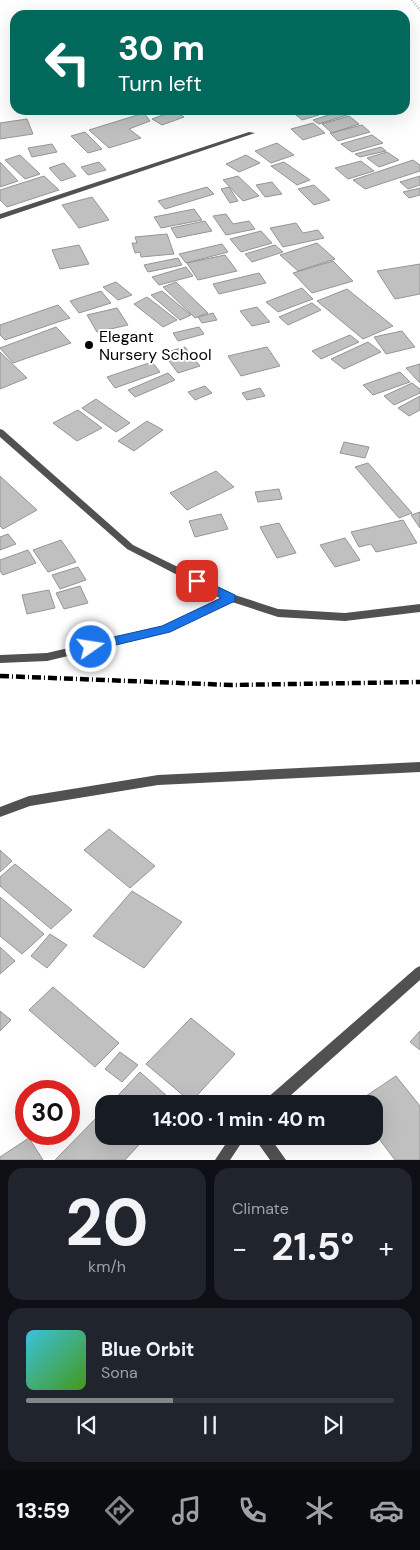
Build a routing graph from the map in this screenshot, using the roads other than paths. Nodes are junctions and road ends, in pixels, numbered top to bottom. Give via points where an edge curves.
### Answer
1 (251, 133) dead end
2 (0, 217) edge
3 (0, 432) edge
4 (231, 598) junction
5 (420, 608) edge
6 (0, 659) edge
7 (420, 767) edge
8 (0, 812) edge
9 (420, 972) edge
10 (281, 1095) edge
11 (233, 1145) edge
12 (267, 1145) edge
13 (222, 1160) edge
14 (279, 1160) edge

1 - 2 street
3 - 4 street via 130,547
4 - 5 street via 278,613 335,616
4 - 6 street via 165,629 47,657
7 - 8 street via 158,780 29,801
9 - 10 street
11 - 13 street
12 - 14 street

